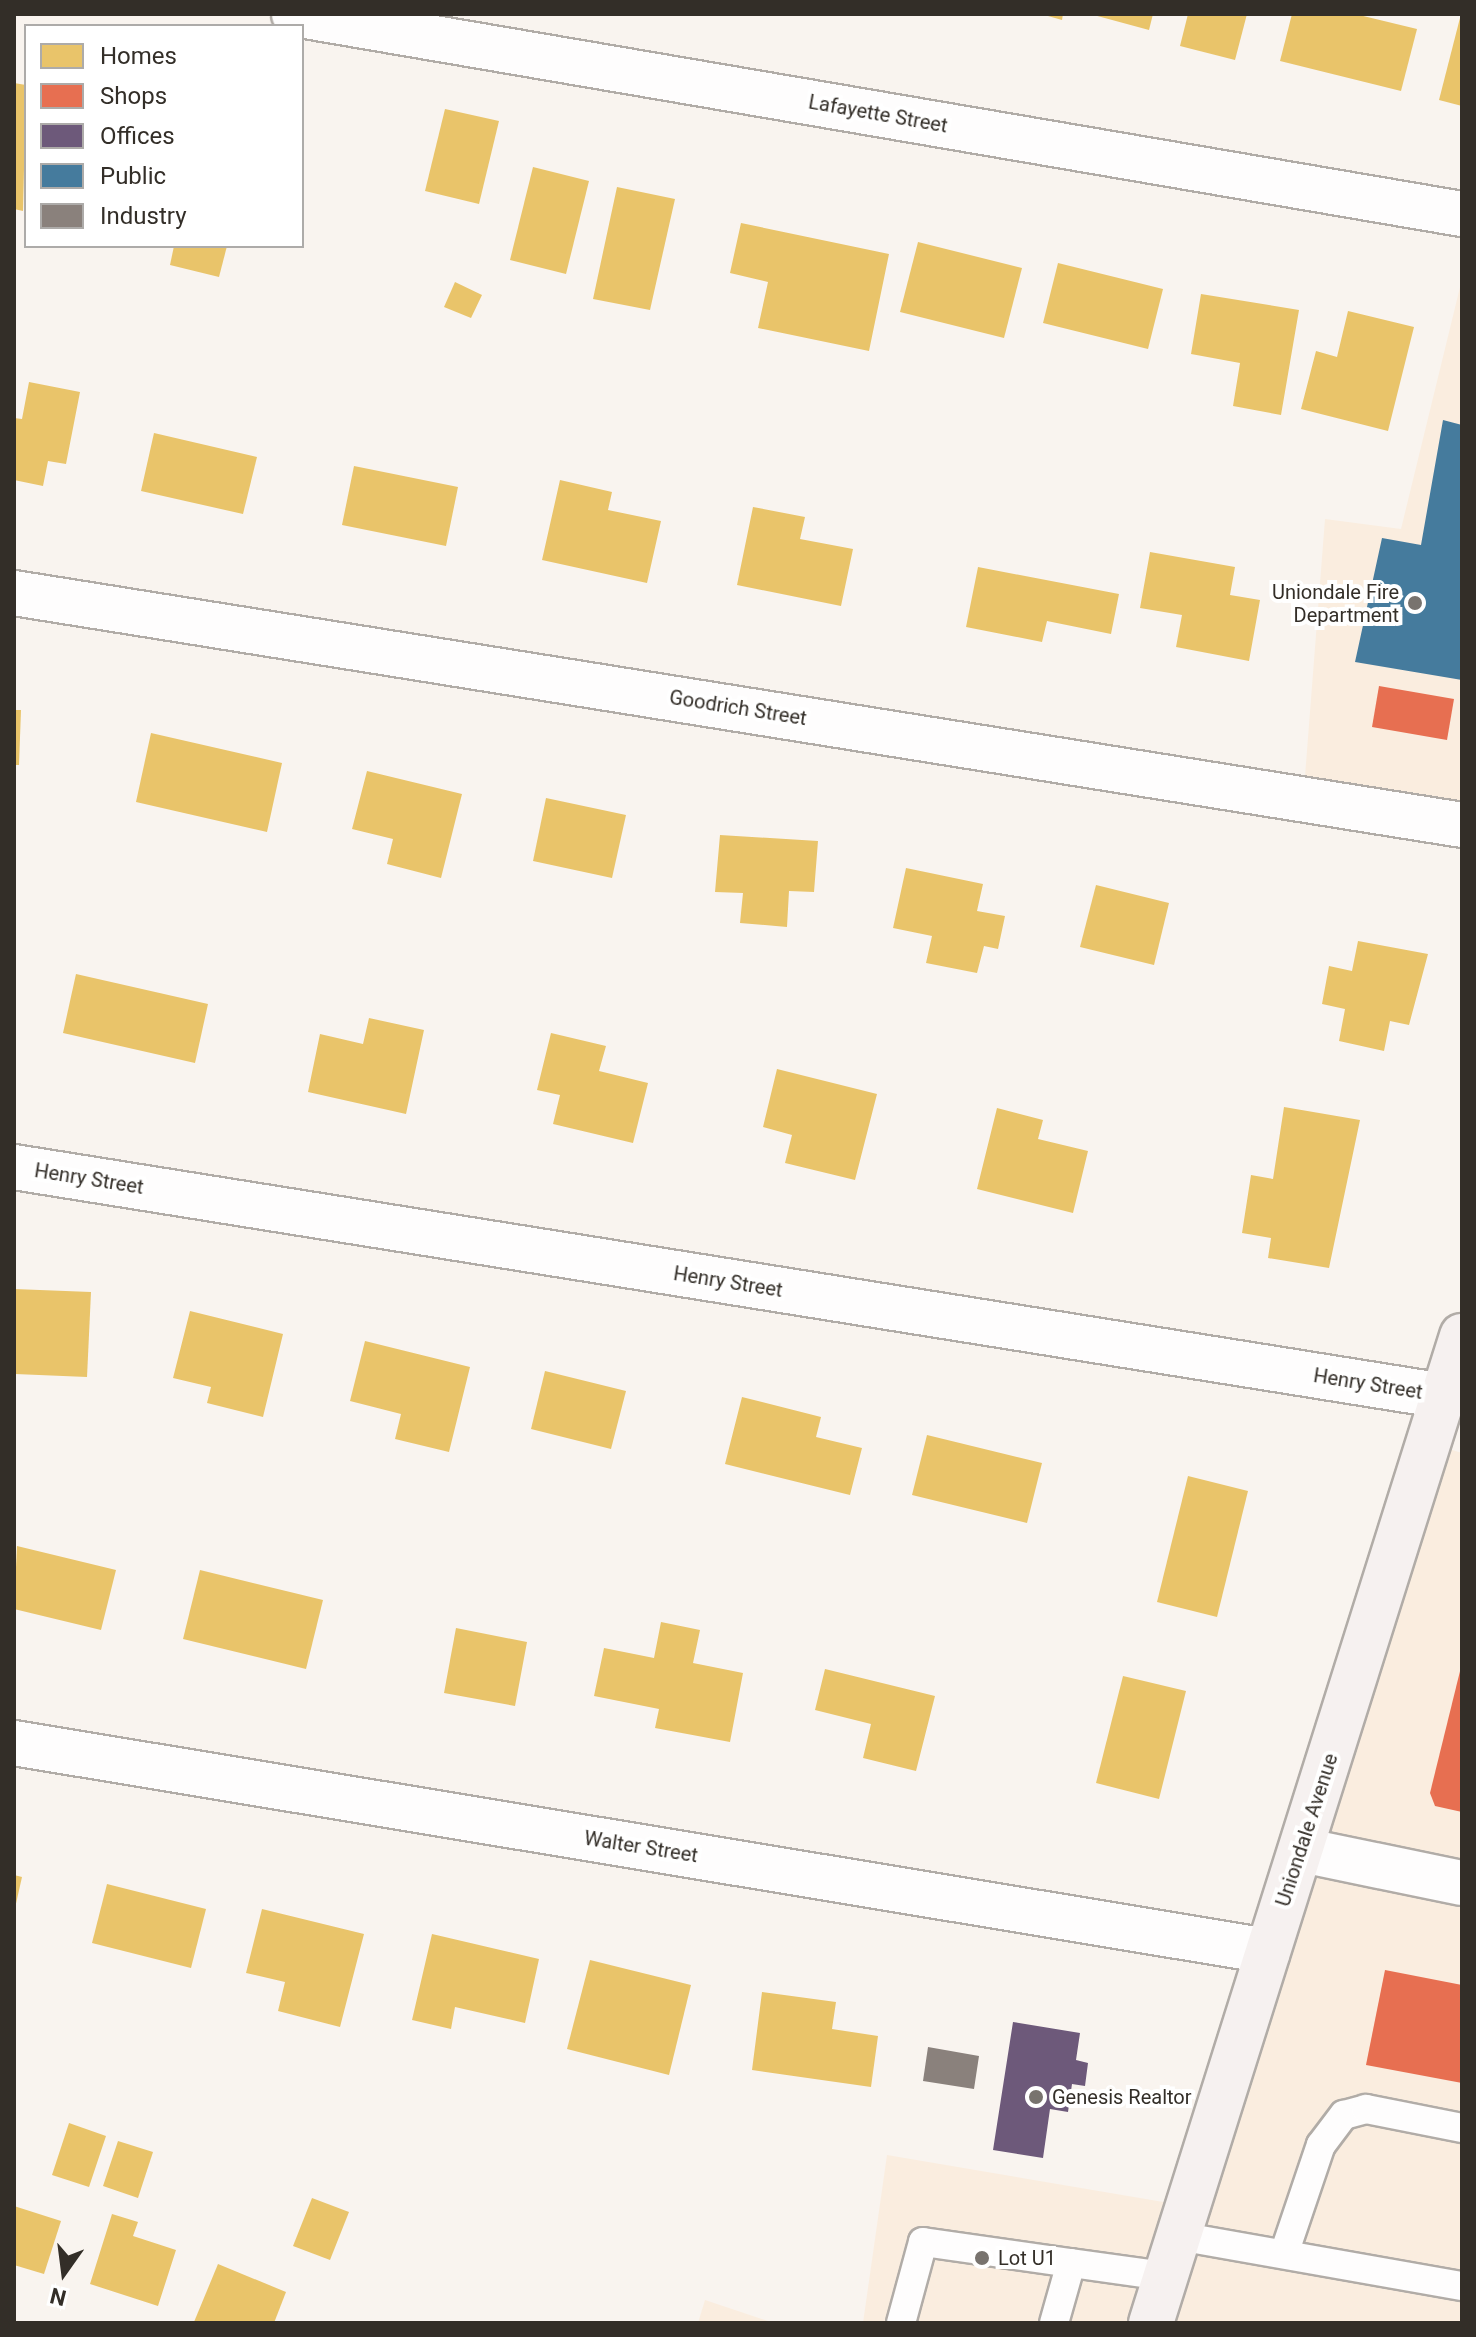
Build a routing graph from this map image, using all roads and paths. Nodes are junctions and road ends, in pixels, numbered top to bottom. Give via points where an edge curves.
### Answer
1 (294, 14) edge
2 (1462, 214) edge
3 (14, 593) edge
4 (1462, 825) edge
5 (14, 1167) edge
6 (1462, 1336) edge
7 (1443, 1396) junction
8 (14, 1743) edge
9 (1302, 1850) junction
10 (1462, 1883) edge
11 (1268, 1951) junction
12 (1462, 2128) edge
13 (1284, 2254) junction
14 (1172, 2256) junction
15 (1071, 2263) junction
16 (1462, 2286) edge
17 (901, 2323) edge
18 (1054, 2323) edge
19 (1151, 2323) edge

1 - 2 street, Lafayette Street
3 - 4 street, Goodrich Street
5 - 7 street, Henry Street
6 - 7 main road, Uniondale Avenue
7 - 9 main road, Uniondale Avenue
8 - 11 street, Walter Street
9 - 10 street
9 - 11 main road, Uniondale Avenue
11 - 14 main road, Uniondale Avenue
12 - 13 lane via 1366,2109 1344,2115 1321,2145
13 - 14 lane
13 - 16 lane
14 - 15 lane
14 - 19 main road, Uniondale Avenue
15 - 17 lane via 923,2242
15 - 18 lane

